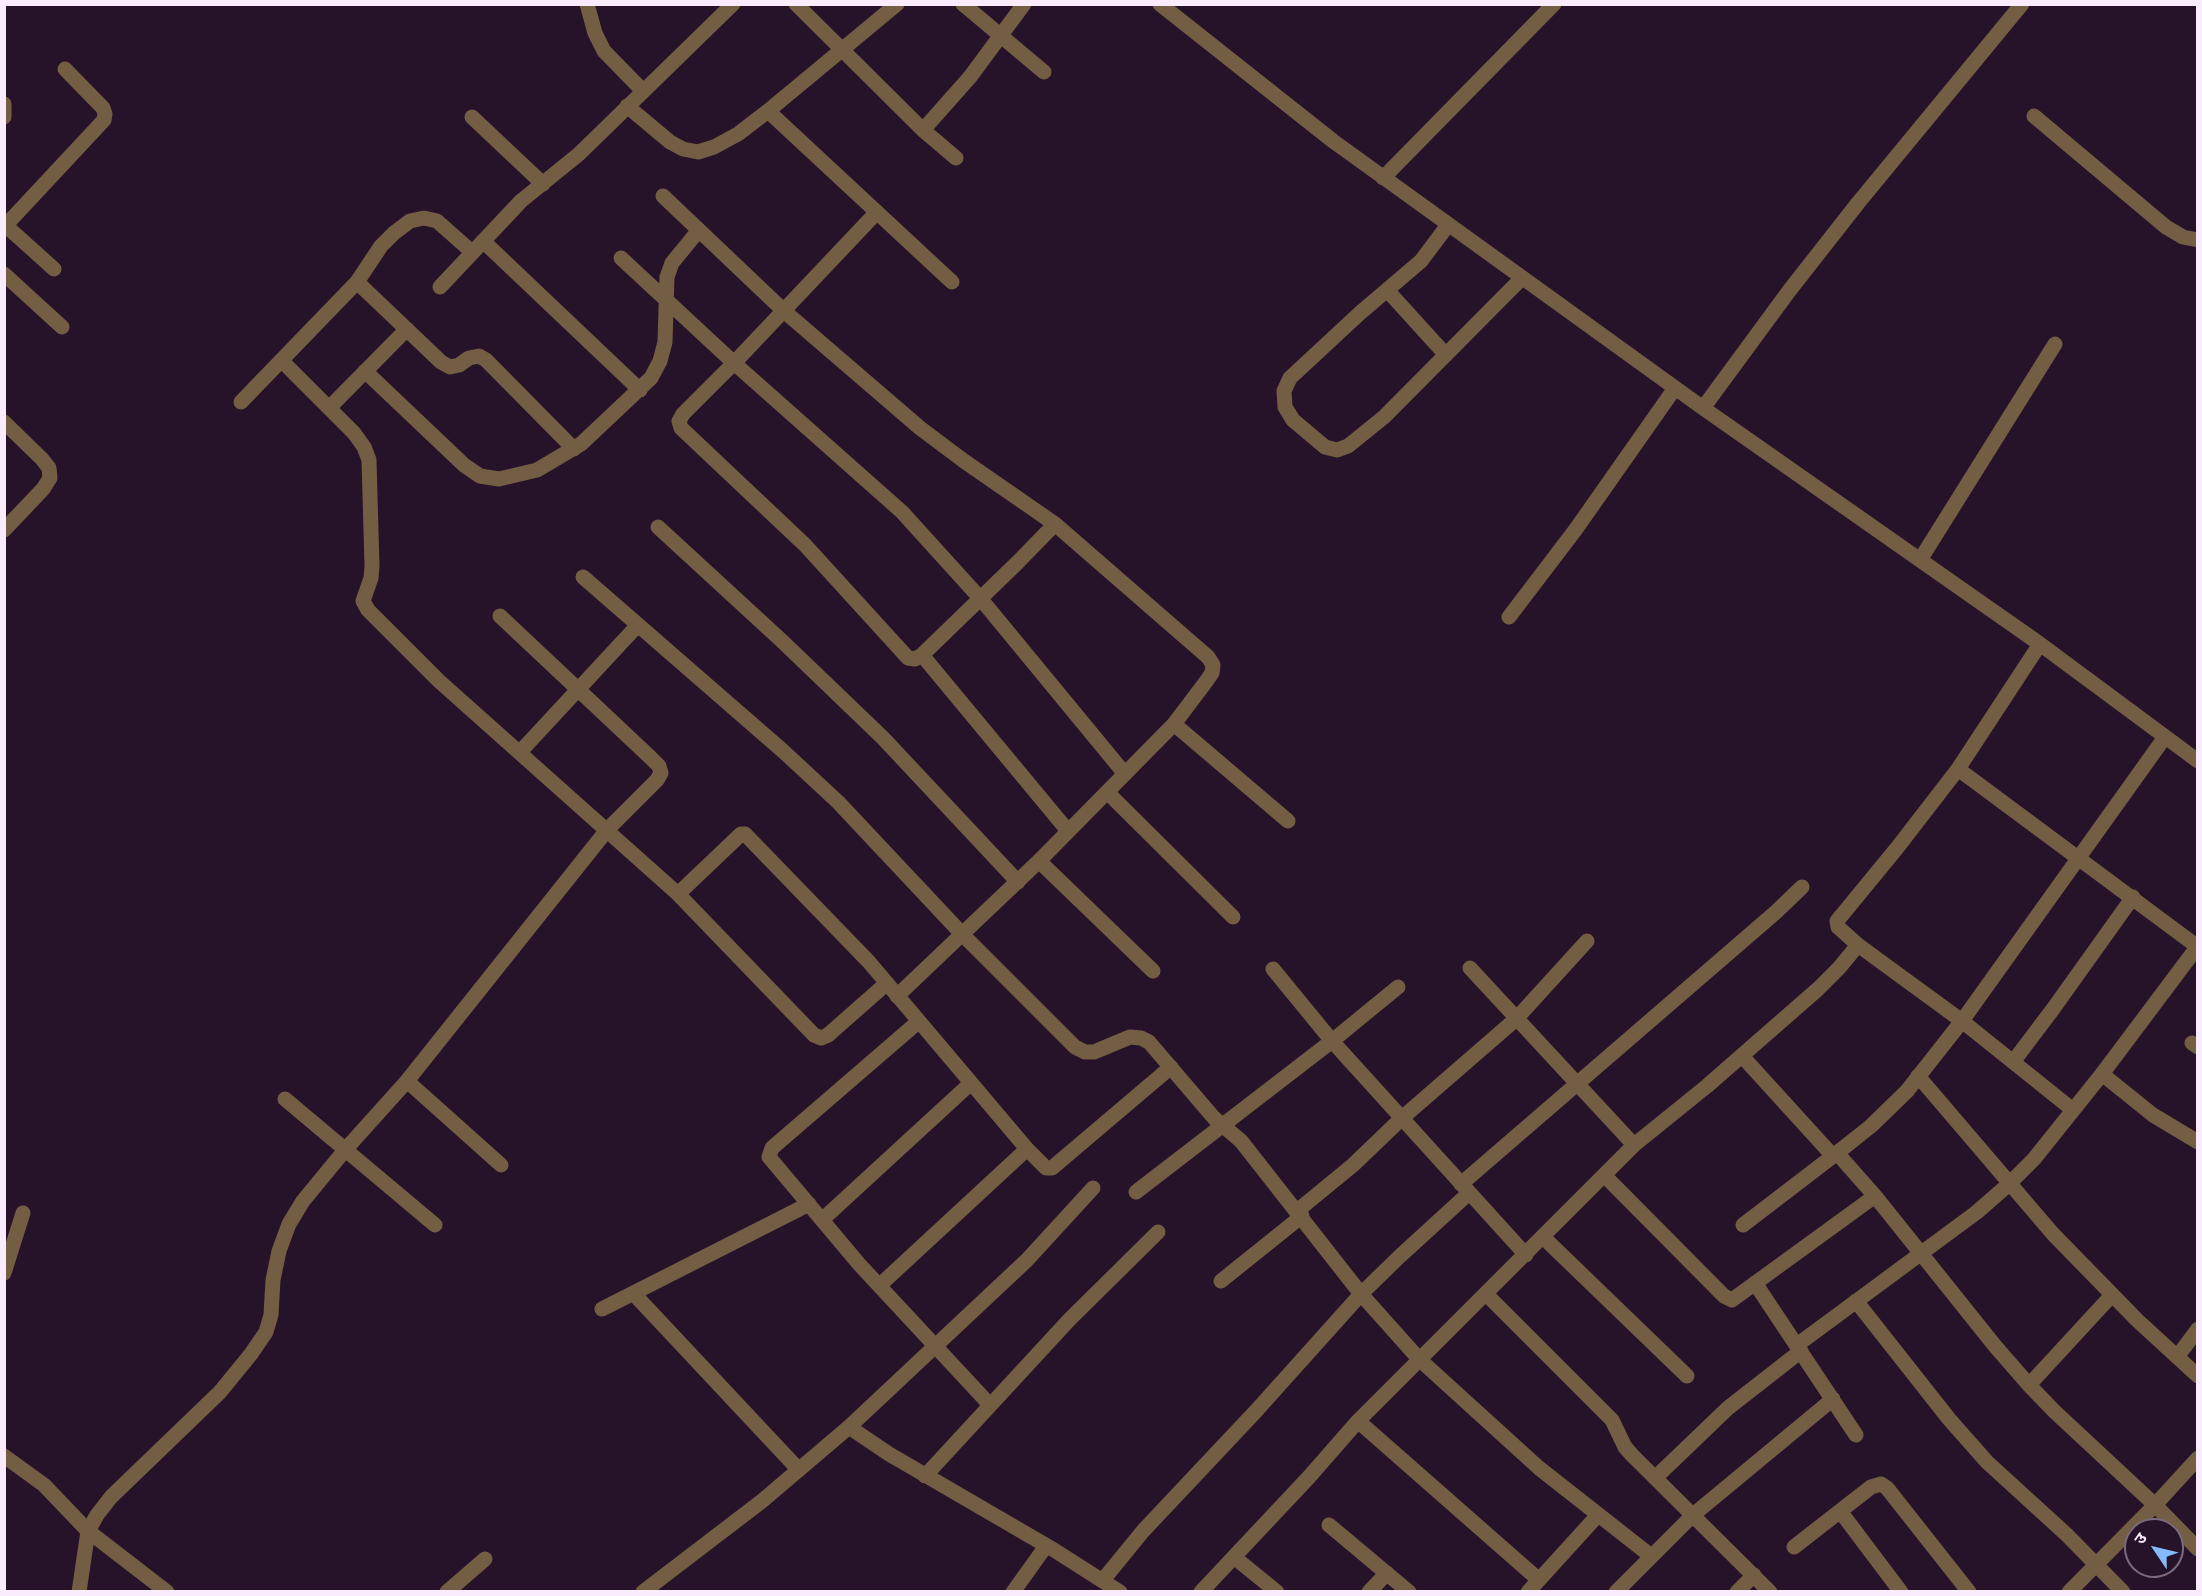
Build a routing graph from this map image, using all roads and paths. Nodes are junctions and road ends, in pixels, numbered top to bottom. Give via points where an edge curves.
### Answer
1 (587, 4) edge
2 (733, 4) edge
3 (796, 4) edge
4 (897, 4) edge
5 (963, 4) edge
6 (1024, 4) edge
7 (1160, 4) edge
8 (1554, 4) edge
9 (2022, 4) edge
10 (1000, 37) junction
11 (842, 51) junction
12 (65, 69) dead end
13 (1044, 72) dead end
14 (643, 91) junction
15 (4, 104) edge
16 (627, 106) junction
17 (768, 111) junction
18 (2034, 116) dead end
19 (4, 117) edge
20 (472, 117) dead end
21 (923, 130) junction
22 (956, 158) dead end
23 (1383, 178) junction
24 (543, 184) junction
25 (663, 196) dead end
26 (877, 212) junction
27 (5, 224) edge
28 (1448, 225) junction
29 (699, 230) junction
30 (2198, 240) edge
31 (478, 247) junction
32 (621, 258) dead end
33 (54, 269) dead end
34 (4, 274) edge
35 (1522, 278) junction
36 (357, 282) junction
37 (952, 282) dead end
38 (440, 286) dead end
39 (1387, 290) junction
40 (666, 299) junction
41 (784, 311) junction
42 (62, 327) dead end
43 (407, 329) junction
44 (2055, 344) dead end
45 (1446, 355) junction
46 (282, 361) junction
47 (734, 363) junction
48 (365, 371) junction
49 (1675, 388) junction
50 (640, 390) junction
51 (241, 402) dead end
52 (329, 408) junction
53 (1703, 408) junction
54 (4, 422) edge
55 (574, 449) junction
56 (1055, 524) junction
57 (658, 527) dead end
58 (4, 530) edge
59 (1920, 560) junction
60 (582, 578) dead end
61 (980, 598) junction
62 (500, 616) dead end
63 (1509, 616) dead end
64 (637, 626) junction
65 (2040, 644) junction
66 (922, 655) junction
67 (578, 690) junction
68 (1174, 724) junction
69 (2165, 738) junction
70 (520, 752) junction
71 (2198, 761) edge
72 (1958, 769) junction
73 (1125, 774) junction
74 (1107, 792) junction
75 (1288, 821) dead end
76 (607, 830) junction
77 (1068, 831) junction
78 (2079, 860) junction
79 (1039, 861) junction
80 (1018, 882) junction
81 (1802, 886) dead end
82 (678, 894) junction
83 (2133, 897) junction
84 (1233, 917) dead end
85 (963, 935) junction
86 (1587, 941) dead end
87 (1858, 945) junction
88 (2197, 946) edge
89 (1470, 968) dead end
90 (1273, 969) dead end
91 (1153, 971) dead end
92 (887, 982) junction
93 (1398, 987) dead end
94 (897, 996) junction
95 (1516, 1019) junction
96 (918, 1022) junction
97 (1962, 1022) junction
98 (1332, 1041) junction
99 (1742, 1056) junction
100 (2013, 1062) junction
101 (1171, 1067) junction
102 (2102, 1074) junction
103 (1918, 1076) junction
104 (407, 1081) junction
105 (971, 1083) junction
106 (1577, 1083) junction
107 (285, 1099) dead end
108 (2073, 1110) junction
109 (1402, 1118) junction
110 (1223, 1124) junction
111 (2198, 1142) edge
112 (1634, 1145) junction
113 (1027, 1149) junction
114 (345, 1150) junction
115 (1835, 1155) junction
116 (501, 1165) dead end
117 (1604, 1175) junction
118 (2009, 1184) junction
119 (1093, 1188) dead end
120 (1465, 1189) junction
121 (1136, 1192) dead end
122 (1875, 1196) junction
123 (809, 1204) junction
124 (23, 1213) dead end
125 (1299, 1214) junction
126 (823, 1219) junction
127 (435, 1225) dead end
128 (1743, 1225) dead end
129 (1158, 1232) dead end
130 (1543, 1237) junction
131 (1919, 1253) junction
132 (1526, 1255) junction
133 (4, 1273) edge
134 (1221, 1281) dead end
135 (1755, 1284) junction
136 (880, 1285) junction
137 (634, 1294) junction
138 (1360, 1294) junction
139 (1486, 1294) junction
140 (2112, 1295) junction
141 (1856, 1301) junction
142 (602, 1309) dead end
143 (2198, 1329) edge
144 (935, 1345) junction
145 (1799, 1348) junction
146 (2177, 1357) junction
147 (1419, 1359) junction
148 (1687, 1376) dead end
149 (2198, 1376) edge
150 (2029, 1385) junction
151 (1833, 1399) junction
152 (990, 1405) junction
153 (1358, 1421) junction
154 (849, 1427) junction
155 (1856, 1434) dead end
156 (4, 1456) edge
157 (2198, 1458) edge
158 (799, 1470) junction
159 (925, 1476) junction
160 (1655, 1478) junction
161 (2155, 1505) junction
162 (1840, 1511) junction
163 (1598, 1515) junction
164 (1693, 1515) junction
165 (1329, 1525) dead end
166 (88, 1531) junction
167 (1046, 1546) junction
168 (1794, 1547) dead end
169 (2198, 1549) edge
170 (1652, 1556) junction
171 (1234, 1557) junction
172 (485, 1559) dead end
173 (2096, 1565) junction
174 (1387, 1573) junction
175 (1754, 1575) junction
176 (1103, 1580) junction
177 (1534, 1586) edge
178 (161, 1590) edge
179 (79, 1592) edge
180 (447, 1592) edge
181 (643, 1592) edge
182 (1013, 1592) edge
183 (1120, 1592) edge
184 (1201, 1592) edge
185 (1277, 1592) edge
186 (1369, 1592) edge
187 (1409, 1592) edge
188 (1616, 1592) edge
189 (1737, 1592) edge
190 (1770, 1592) edge
191 (1901, 1592) edge
192 (1969, 1592) edge
193 (2069, 1592) edge
194 (2122, 1592) edge

1 - 14 street via 604,51
2 - 14 street
3 - 11 street
4 - 11 street
5 - 10 street
6 - 10 street
7 - 23 street
8 - 23 street
9 - 53 street via 1851,211
10 - 13 street
10 - 21 street
11 - 17 street
11 - 21 street
12 - 27 street via 104,108 104,120
14 - 16 street
15 - 19 street
16 - 17 street via 670,142 698,152 738,134
16 - 24 street
17 - 26 street
18 - 30 street via 2166,227
20 - 24 street
21 - 22 street
23 - 28 street
24 - 31 street via 521,201
25 - 29 street
26 - 37 street
26 - 41 street
27 - 33 street
28 - 35 street
28 - 39 street via 1421,261
29 - 40 street via 672,263
29 - 41 street
31 - 36 street via 437,221 410,221 381,246
31 - 38 street
31 - 50 street
32 - 40 street
34 - 42 street
35 - 45 street
35 - 49 street
36 - 43 street
36 - 46 street
39 - 45 street
39 - 45 street via 1290,378 1284,391 1285,407 1293,420 1325,447 1337,450 1348,446 1384,417
40 - 47 street
40 - 50 street via 665,342 660,361
41 - 47 street
41 - 56 street via 920,428
43 - 48 street
43 - 55 street via 450,367 470,358 486,360
44 - 59 street
46 - 51 street
46 - 52 street
47 - 61 street via 902,512
47 - 66 street via 682,414 681,428 806,545 902,652 915,659
48 - 52 street
48 - 55 street via 480,476 499,478 537,470
49 - 53 street
49 - 63 street
50 - 55 street
52 - 70 street via 354,433 369,460 372,566 363,601 440,681
53 - 59 street
54 - 58 street via 50,468 50,478 43,489
56 - 61 street
56 - 68 street via 1213,665 1212,673
57 - 80 street via 883,738
59 - 65 street
60 - 64 street
61 - 66 street
61 - 73 street
62 - 67 street
64 - 67 street
64 - 85 street via 838,802
65 - 69 street
65 - 72 street
66 - 77 street
67 - 70 street
67 - 76 street via 659,766 661,773
68 - 73 street
68 - 75 street
69 - 71 street
69 - 78 street
70 - 76 street
72 - 78 street
72 - 87 street via 1837,921 1838,927
73 - 74 street
74 - 77 street
74 - 84 street
76 - 82 street
76 - 104 street
77 - 79 street
78 - 83 street
78 - 97 street
79 - 80 street
79 - 91 street
80 - 85 street
81 - 106 street
82 - 92 street via 821,1038
82 - 92 street via 741,834 746,834
83 - 88 street
83 - 100 street
85 - 94 street
85 - 101 street via 1075,1047 1094,1052 1130,1037 1141,1038
86 - 95 street
87 - 97 street
87 - 99 street via 1818,989
88 - 102 street
89 - 95 street
90 - 98 street
92 - 94 street
93 - 98 street
94 - 96 street
95 - 106 street
95 - 109 street
96 - 105 street
96 - 123 street via 772,1148 772,1162
97 - 100 street
97 - 103 street
98 - 109 street
98 - 110 street
99 - 112 street
99 - 115 street
100 - 108 street
101 - 110 street
101 - 113 street via 1052,1168 1046,1168
102 - 108 street
102 - 111 street via 2153,1115
103 - 115 street via 1878,1119
103 - 118 street
104 - 114 street
104 - 116 street
105 - 113 street
105 - 126 street
106 - 112 street
106 - 120 street
107 - 114 street
108 - 118 street
109 - 120 street
109 - 125 street
110 - 121 street
110 - 125 street
112 - 117 street
113 - 136 street
114 - 127 street
114 - 166 street via 289,1224 275,1270 271,1316 261,1339 220,1392 111,1497
115 - 122 street
115 - 128 street
117 - 130 street
117 - 135 street via 1728,1299
118 - 131 street
118 - 140 street
119 - 144 street via 1027,1260
120 - 132 street
120 - 138 street
122 - 131 street
122 - 135 street
123 - 126 street
123 - 137 street
124 - 133 street
125 - 134 street
125 - 138 street
126 - 136 street
129 - 152 street
130 - 132 street
130 - 148 street
131 - 141 street
131 - 150 street
132 - 139 street
135 - 145 street
136 - 144 street
137 - 142 street
137 - 158 street
138 - 147 street
138 - 176 street
139 - 147 street
139 - 160 street via 1612,1420 1625,1447
140 - 146 street
140 - 150 street
141 - 145 street
141 - 173 street via 1987,1462
143 - 146 street
144 - 152 street
144 - 154 street
145 - 151 street
145 - 160 street via 1728,1408
146 - 149 street
147 - 153 street
147 - 163 street via 1539,1468
150 - 161 street
151 - 155 street
151 - 164 street
152 - 159 street
153 - 171 street
153 - 177 street
154 - 158 street
154 - 159 street
156 - 166 street via 44,1485
157 - 161 street
158 - 181 street
159 - 167 street
160 - 164 street
161 - 169 street
161 - 173 street
162 - 168 street
162 - 191 street
162 - 192 street via 1881,1484
163 - 170 street
163 - 177 street
164 - 170 street
164 - 175 street
165 - 174 street
166 - 178 street
166 - 179 street
167 - 176 street
167 - 182 street
170 - 188 street
171 - 184 street
171 - 185 street
172 - 180 street
173 - 193 street
173 - 194 street
174 - 186 street
174 - 187 street
175 - 189 street
175 - 190 street
176 - 183 street

